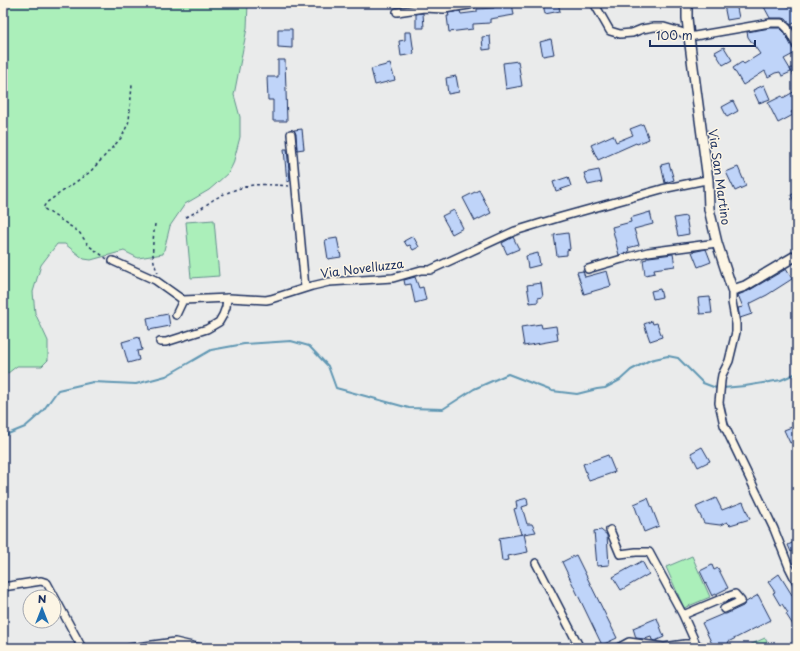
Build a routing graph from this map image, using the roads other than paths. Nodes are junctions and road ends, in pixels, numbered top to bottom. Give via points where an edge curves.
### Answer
1 (476, 3) edge
2 (594, 3) edge
3 (687, 3) edge
4 (397, 12) dead end
5 (689, 37) junction
6 (796, 42) edge
7 (291, 134) dead end
8 (708, 180) junction
9 (717, 243) junction
10 (797, 255) edge
11 (113, 261) road end
12 (588, 269) dead end
13 (305, 288) junction
14 (732, 289) junction
15 (227, 298) junction
16 (183, 300) junction
17 (176, 315) dead end
18 (160, 342) dead end
19 (610, 530) dead end
20 (536, 563) dead end
21 (797, 583) edge
22 (3, 586) edge
23 (724, 609) dead end
24 (683, 614) junction
25 (699, 646) edge
26 (82, 648) edge
27 (130, 648) edge
28 (201, 648) edge
29 (580, 648) edge
30 (618, 648) edge

1 - 4 street via 444,9 424,8
2 - 5 street via 610,31 620,34 632,33 664,26
3 - 5 street, Via San Martino
5 - 6 street via 782,23
5 - 8 street, Via San Martino
7 - 13 street
8 - 9 street, Via San Martino via 710,209
8 - 13 street, Via Novelluzza via 662,189 515,231 430,270 393,278 329,282
9 - 12 street via 648,252
9 - 14 street, Via San Martino
10 - 14 street via 745,286
11 - 16 street via 155,280
13 - 15 street, Via Novelluzza via 266,300
14 - 21 street, Via San Martino via 736,332 729,361 722,375 719,403 724,425
15 - 16 street, Via Novelluzza
15 - 18 street via 219,322 206,329
16 - 17 street
19 - 24 street via 620,554 649,552
20 - 29 street
22 - 26 street via 41,581 47,583
23 - 24 street via 741,601 735,594
24 - 25 street
25 - 30 street via 686,644 664,647 629,642
27 - 28 street via 175,642

